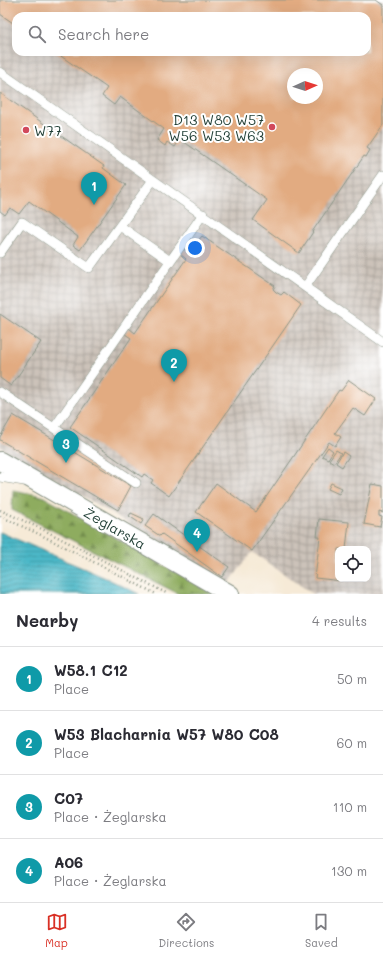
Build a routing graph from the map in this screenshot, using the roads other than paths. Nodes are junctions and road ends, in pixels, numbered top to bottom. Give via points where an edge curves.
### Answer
1 (0, 72) edge
2 (383, 175) edge
3 (153, 180) junction
4 (203, 214) junction
5 (120, 226) junction
6 (0, 253) edge
7 (170, 261) junction
8 (305, 287) junction
9 (383, 342) edge
10 (0, 392) edge
11 (54, 428) junction
12 (0, 461) edge
13 (0, 477) edge
14 (36, 483) junction
15 (136, 483) dead end
16 (230, 594) edge

1 - 3 lane
2 - 8 lane
3 - 4 lane
3 - 5 lane
4 - 7 lane
4 - 8 lane
5 - 6 lane via 90,268 22,222
5 - 7 lane
7 - 11 lane
8 - 9 lane
10 - 11 lane
11 - 15 lane
12 - 14 street, Żeglarska
13 - 14 lane
14 - 16 street, Żeglarska

